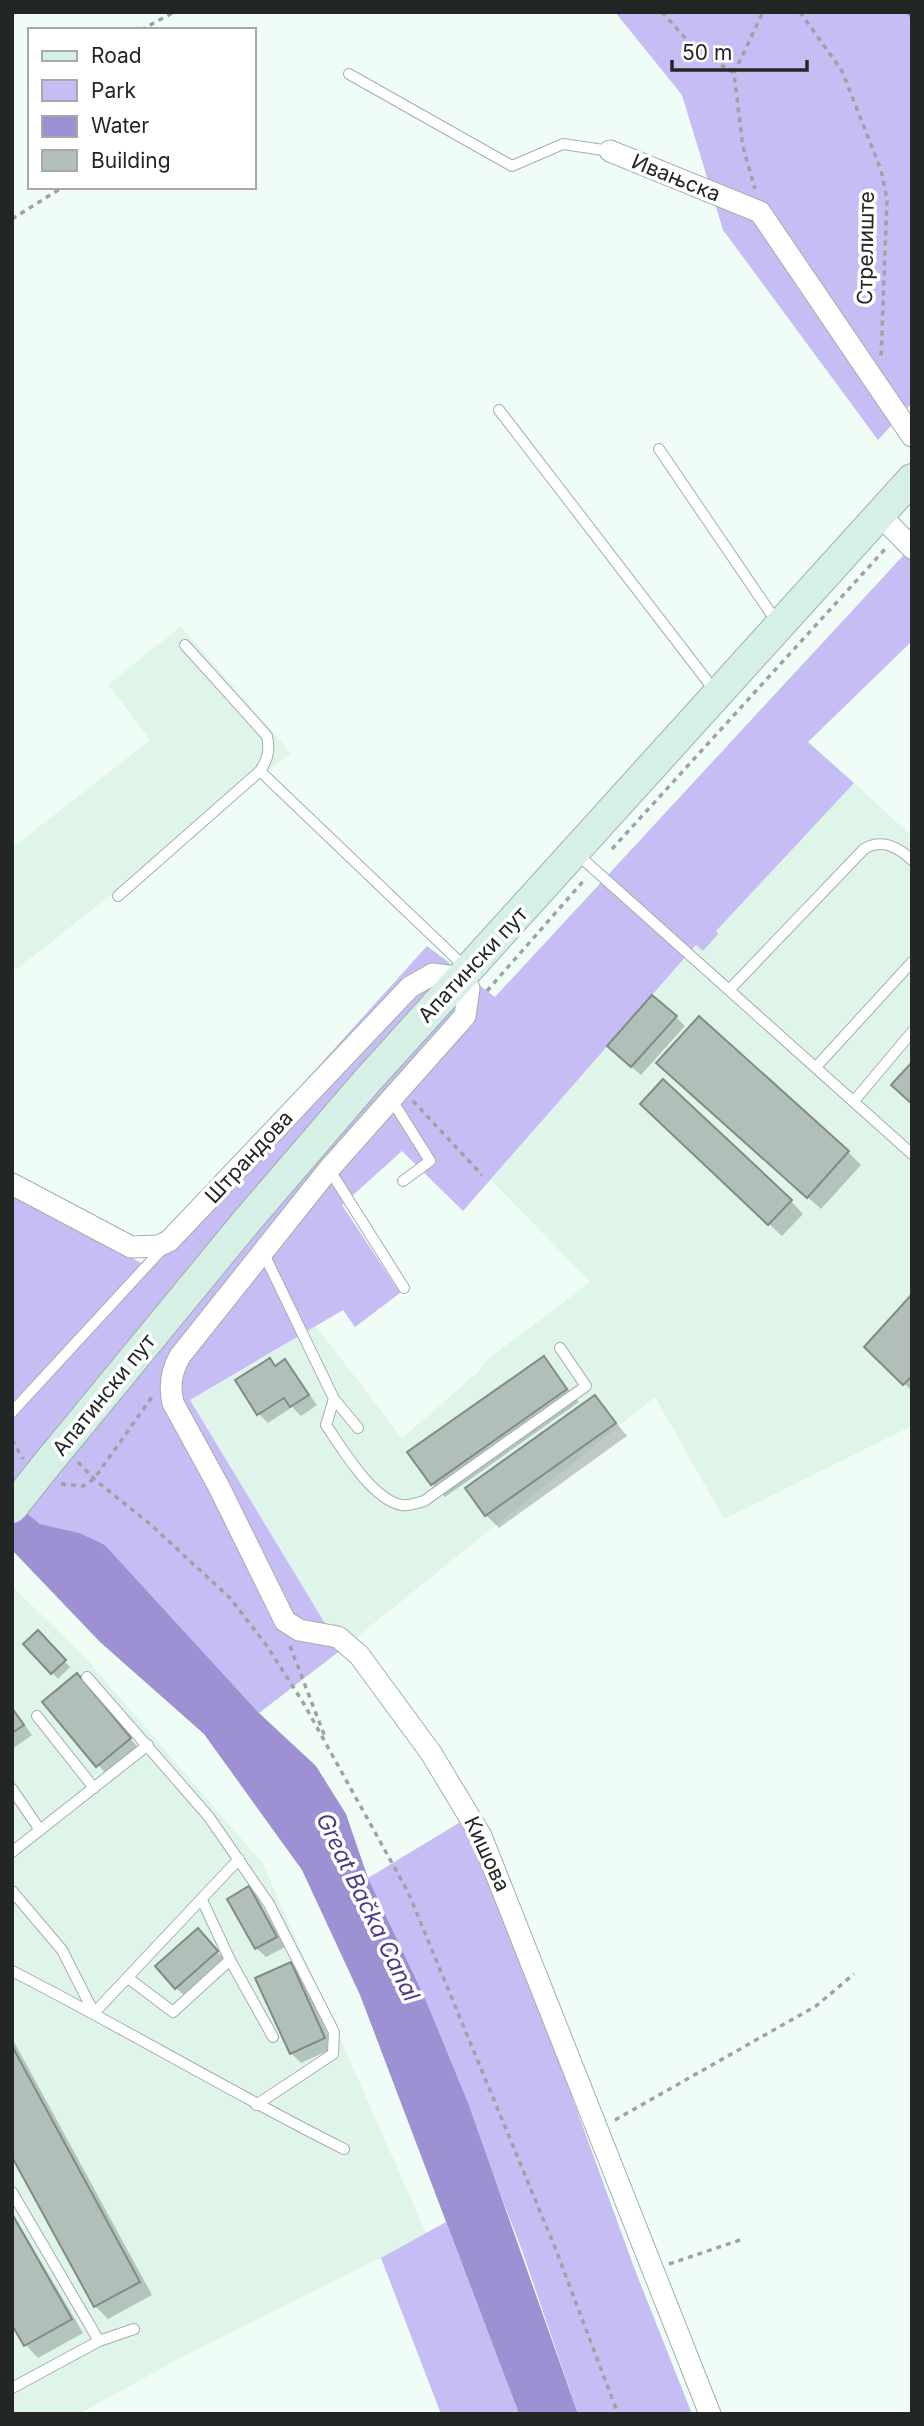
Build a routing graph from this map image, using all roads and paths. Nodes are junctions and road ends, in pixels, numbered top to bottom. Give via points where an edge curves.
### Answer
1 (174, 12) edge
2 (662, 12) edge
3 (763, 12) edge
4 (800, 12) edge
5 (145, 28) edge
6 (734, 73) junction
7 (349, 74) dead end
8 (610, 151) joint
9 (59, 189) edge
10 (760, 212) junction
11 (12, 219) edge
12 (873, 378) junction
13 (499, 410) dead end
14 (912, 436) edge
15 (659, 449) dead end
16 (912, 479) edge
17 (897, 533) edge
18 (780, 627) junction
19 (185, 645) dead end
20 (717, 694) junction
21 (260, 771) junction
22 (585, 860) junction
23 (912, 860) edge
24 (118, 896) dead end
25 (912, 962) edge
26 (465, 974) junction
27 (731, 988) junction
28 (464, 1016) junction
29 (912, 1032) edge
30 (816, 1067) junction
31 (395, 1092) junction
32 (854, 1101) junction
33 (912, 1154) edge
34 (330, 1169) junction
35 (482, 1175) dead end
36 (403, 1181) dead end
37 (12, 1184) edge
38 (169, 1241) junction
39 (263, 1252) junction
40 (404, 1288) dead end
41 (560, 1348) dead end
42 (173, 1368) junction
43 (334, 1399) junction
44 (12, 1412) edge
45 (358, 1428) dead end
46 (12, 1508) edge
47 (285, 1620) junction
48 (87, 1677) dead end
49 (37, 1716) dead end
50 (148, 1745) junction
51 (331, 1752) junction
52 (94, 1788) junction
53 (12, 1789) edge
54 (40, 1830) junction
55 (12, 1852) edge
56 (239, 1859) junction
57 (12, 1891) edge
58 (202, 1900) junction
59 (230, 1960) junction
60 (12, 1971) edge
61 (854, 1974) dead end
62 (128, 1978) junction
63 (94, 2013) junction
64 (273, 2037) dead end
65 (256, 2105) junction
66 (597, 2130) junction
67 (344, 2149) dead end
68 (12, 2192) edge
69 (743, 2239) dead end
70 (644, 2256) junction
71 (134, 2329) dead end
72 (99, 2341) junction
73 (12, 2388) edge
74 (618, 2414) edge
75 (710, 2414) edge

1 - 5 path
2 - 6 path via 695,49
3 - 6 path
4 - 12 path, Стрелиште via 842,71 881,170 887,199 881,358
6 - 10 path via 743,147
7 - 8 lane, Ивањска via 512,166 562,144
8 - 10 street, Ивањска
9 - 11 path
10 - 12 street
12 - 14 street
13 - 20 lane
15 - 18 lane
16 - 17 main road, Апатински пут
17 - 18 main road, Апатински пут
17 - 22 path
18 - 20 main road, Апатински пут
19 - 21 lane via 267,737 268,755
20 - 22 main road, Апатински пут
21 - 24 lane
21 - 26 lane
22 - 26 main road, Апатински пут
22 - 27 lane
22 - 28 path
23 - 27 lane via 887,844 864,849
25 - 30 lane
26 - 28 street via 469,988
26 - 38 street, Штрандова via 433,974 410,987
26 - 46 main road, Апатински пут, bridge via 246,1222
27 - 30 lane
28 - 31 street
29 - 32 lane
30 - 32 lane
31 - 34 street
31 - 35 path
31 - 36 lane via 430,1161
32 - 33 lane
34 - 39 street
34 - 40 lane
37 - 38 street via 131,1247
38 - 44 lane
39 - 42 street
39 - 43 lane
41 - 43 lane via 586,1386 424,1501 409,1505 399,1505 361,1477 326,1424
42 - 47 street via 173,1403
42 - 51 path via 93,1479 230,1598 267,1646
43 - 45 lane
47 - 51 path via 292,1654
47 - 66 street, Кишова via 299,1630 338,1637 359,1655 462,1800 504,1888
48 - 50 lane
49 - 52 lane
50 - 52 lane
50 - 56 lane
51 - 74 path via 408,1892 556,2250
52 - 54 lane
53 - 54 lane
54 - 55 lane
56 - 58 lane
56 - 65 lane via 269,1904 334,2032 336,2046 327,2059
57 - 63 lane via 62,1950
58 - 59 lane
58 - 62 lane
59 - 62 lane via 173,2012
59 - 64 lane
60 - 63 lane
61 - 66 path via 816,2006
62 - 63 lane
63 - 65 lane
65 - 67 lane
66 - 70 street, Кишова
68 - 72 lane
69 - 70 path via 651,2270
70 - 75 street, Кишова
71 - 72 lane
72 - 73 lane

